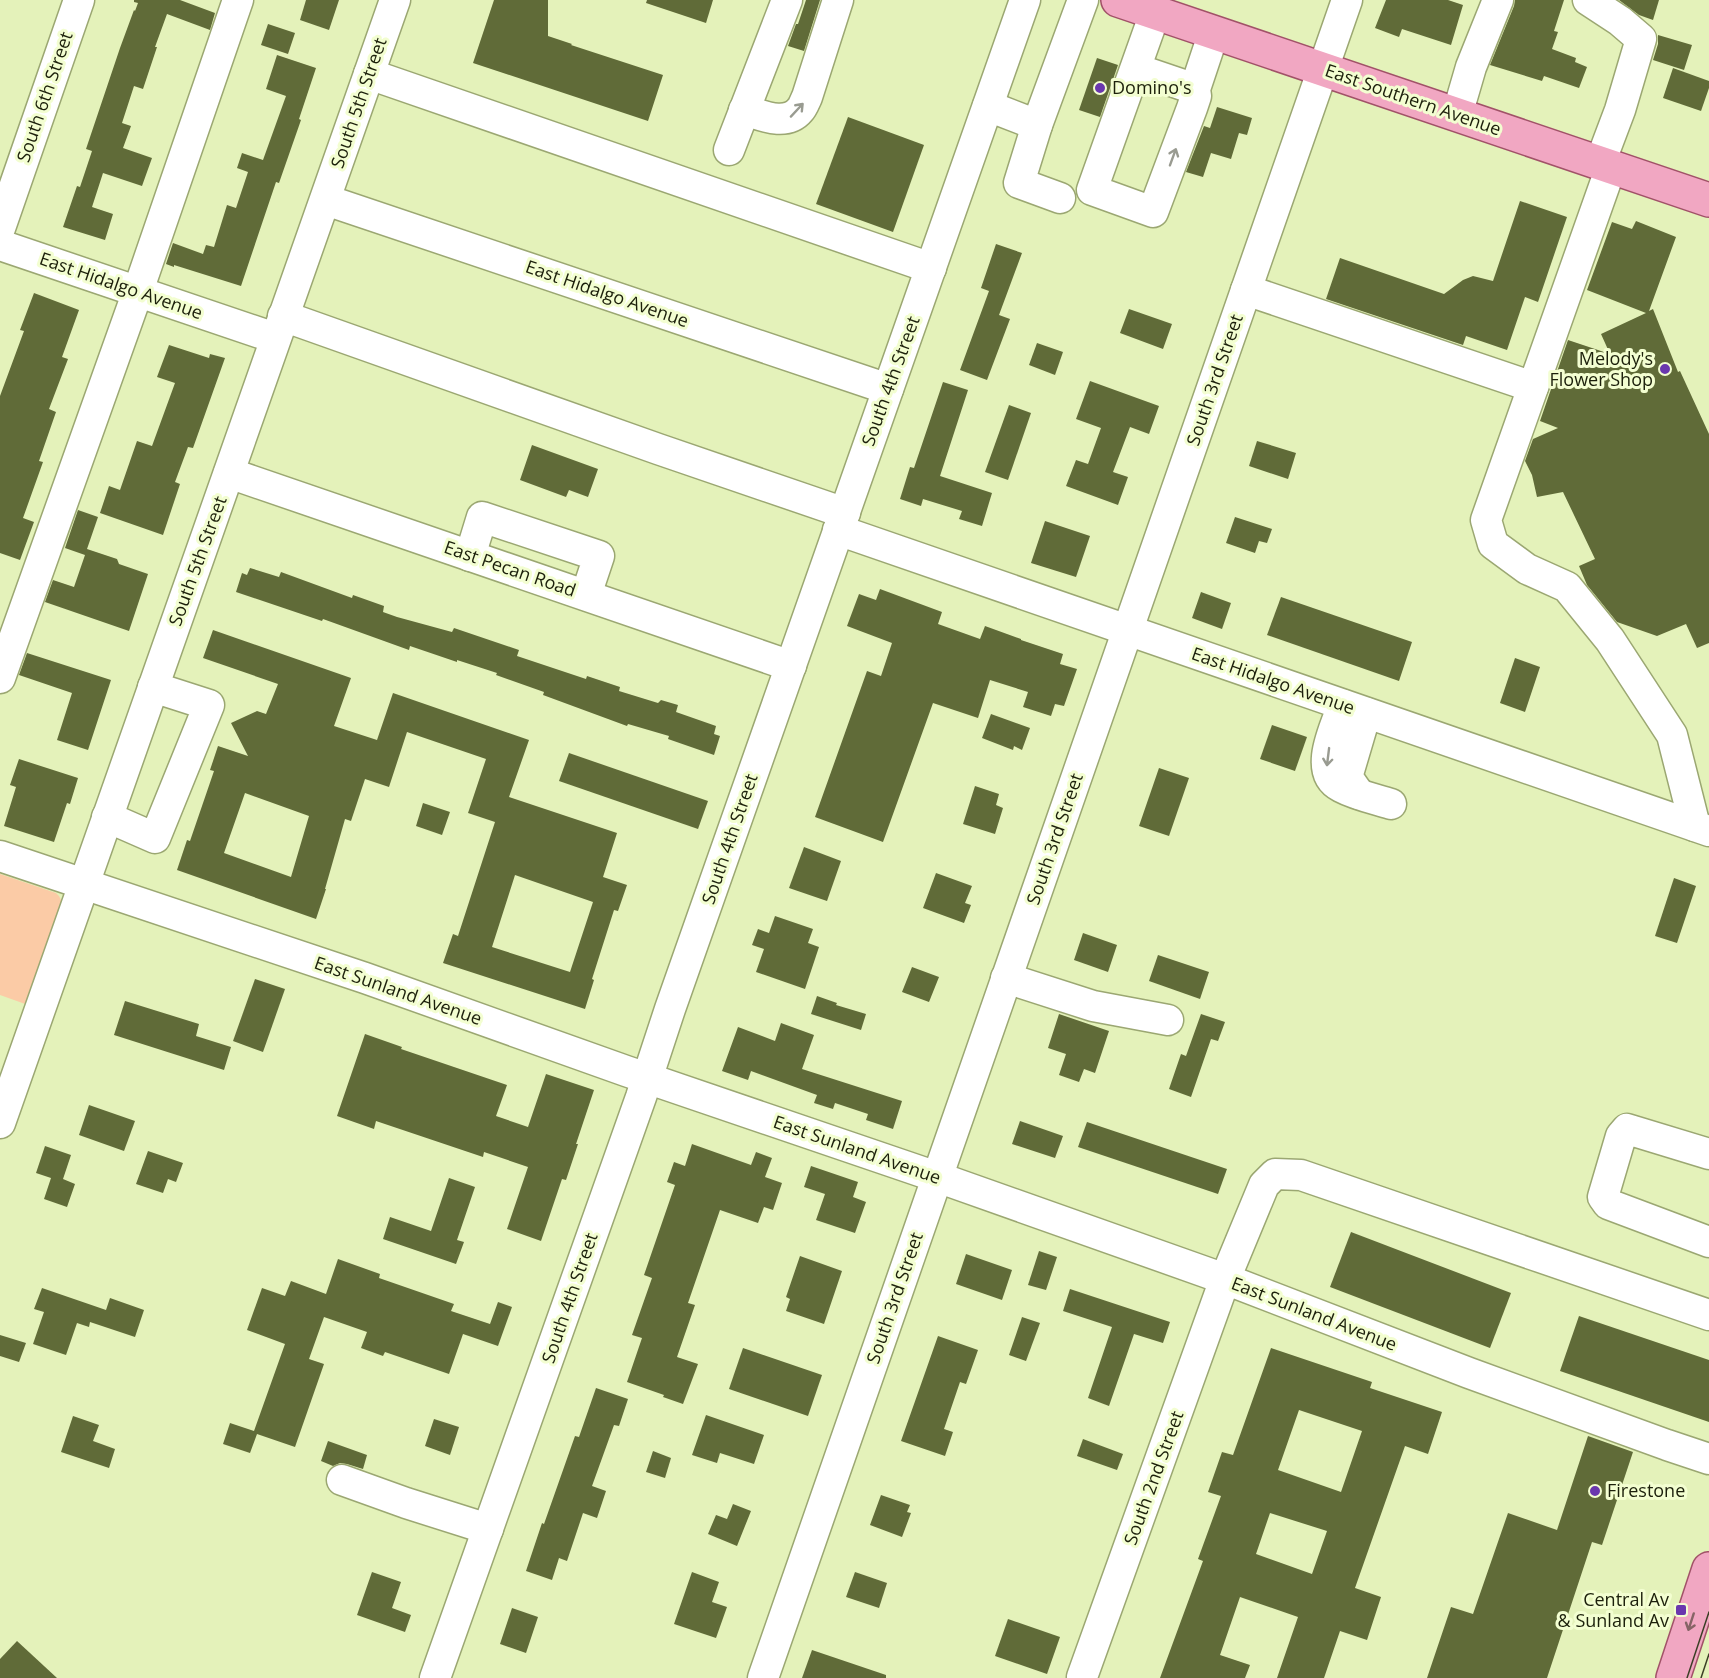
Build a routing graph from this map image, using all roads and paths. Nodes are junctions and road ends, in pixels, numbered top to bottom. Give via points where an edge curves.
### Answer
1 (79, 0) edge
2 (238, 0) edge
3 (395, 0) edge
4 (787, 0) edge
5 (838, 0) edge
6 (1025, 0) edge
7 (1083, 0) edge
8 (1118, 0) edge
9 (1347, 0) edge
10 (1498, 0) edge
11 (1588, 0) edge
12 (1155, 13) junction
13 (1214, 32) junction
14 (1136, 69) junction
15 (1323, 69) junction
16 (369, 74) junction
17 (1195, 89) junction
18 (988, 106) junction
19 (744, 110) junction
20 (1457, 115) junction
21 (1037, 126) junction
22 (729, 150) dead end
23 (1606, 165) junction
24 (1060, 198) dead end
25 (326, 200) junction
26 (1709, 200) edge
27 (0, 228) edge
28 (0, 245) edge
29 (932, 268) junction
30 (1246, 290) junction
31 (138, 291) junction
32 (279, 327) junction
33 (1533, 387) junction
34 (888, 390) junction
35 (229, 473) junction
36 (841, 522) junction
37 (470, 556) junction
38 (586, 595) junction
39 (1127, 631) junction
40 (790, 666) junction
41 (0, 678) edge
42 (153, 687) junction
43 (1354, 709) junction
44 (1391, 804) dead end
45 (107, 817) junction
46 (1702, 828) edge
47 (0, 856) edge
48 (83, 884) junction
49 (1006, 978) junction
50 (1168, 1020) dead end
51 (647, 1078) junction
52 (0, 1123) edge
53 (1709, 1154) edge
54 (937, 1177) junction
55 (1709, 1242) edge
56 (1225, 1279) junction
57 (1709, 1315) edge
58 (1709, 1459) edge
59 (342, 1480) dead end
60 (488, 1529) junction
61 (1709, 1569) edge
62 (1082, 1677) edge
63 (435, 1678) edge
64 (763, 1678) edge
65 (1673, 1678) edge

1 - 27 street, South 6th Street
2 - 31 street
3 - 16 street, South 5th Street
4 - 19 street
19 -> 5 street via 783,119 800,110
6 - 18 street, South 4th Street
7 - 21 street
8 - 12 main road, East Southern Avenue
9 - 15 street, South 3rd Street
10 - 20 street
11 - 23 street via 1641,39
12 - 13 main road, East Southern Avenue
12 - 14 street
13 - 15 main road, East Southern Avenue
13 - 17 street
14 - 17 street
14 -> 17 street via 1092,190 1153,212 1192,108
15 - 20 main road, East Southern Avenue
15 - 30 street, South 3rd Street
16 - 25 street, South 5th Street
16 - 29 street
18 - 21 street
18 - 29 street, South 4th Street
19 - 22 street
20 - 23 main road, East Southern Avenue
21 - 24 street via 1019,183
23 - 26 main road, East Southern Avenue
23 - 33 street
25 - 32 street, South 5th Street
25 - 34 street, East Hidalgo Avenue
28 - 31 street, East Hidalgo Avenue
29 - 34 street, South 4th Street
30 - 33 street
30 - 39 street, South 3rd Street
31 - 32 street, East Hidalgo Avenue
31 - 41 street
32 - 35 street, South 5th Street
32 - 36 street, East Hidalgo Avenue via 658,449
33 - 46 street via 1486,520 1493,544 1527,569 1567,588 1610,640 1672,735
34 - 36 street, South 4th Street
35 - 37 street, East Pecan Road
35 - 42 street, South 5th Street
36 - 39 street, East Hidalgo Avenue
36 - 40 street, South 4th Street
37 - 38 street, East Pecan Road
37 - 38 street via 482,517 599,556
38 - 40 street, East Pecan Road
39 - 43 street, East Hidalgo Avenue
39 - 49 street, South 3rd Street
40 - 51 street, South 4th Street
42 - 45 street, South 5th Street
42 - 45 street via 209,705 155,838
43 - 44 street via 1350,781 1359,794
43 - 46 street, East Hidalgo Avenue
45 - 48 street, South 5th Street
47 - 48 street, East Sunland Avenue
48 - 51 street, East Sunland Avenue
48 - 52 street, South 5th Street
49 - 50 street via 1093,1006
49 - 54 street, South 3rd Street
51 - 54 street, East Sunland Avenue
51 - 60 street, South 4th Street
53 - 55 street via 1627,1129 1621,1136 1603,1197 1608,1204
54 - 56 street, East Sunland Avenue
54 - 64 street, South 3rd Street
56 - 57 street, South 2nd Street via 1264,1185 1275,1174 1293,1174
56 - 58 street, East Sunland Avenue via 1469,1373
56 - 62 street, South 2nd Street
59 - 60 street
60 - 63 street, South 4th Street
61 -> 65 main road

